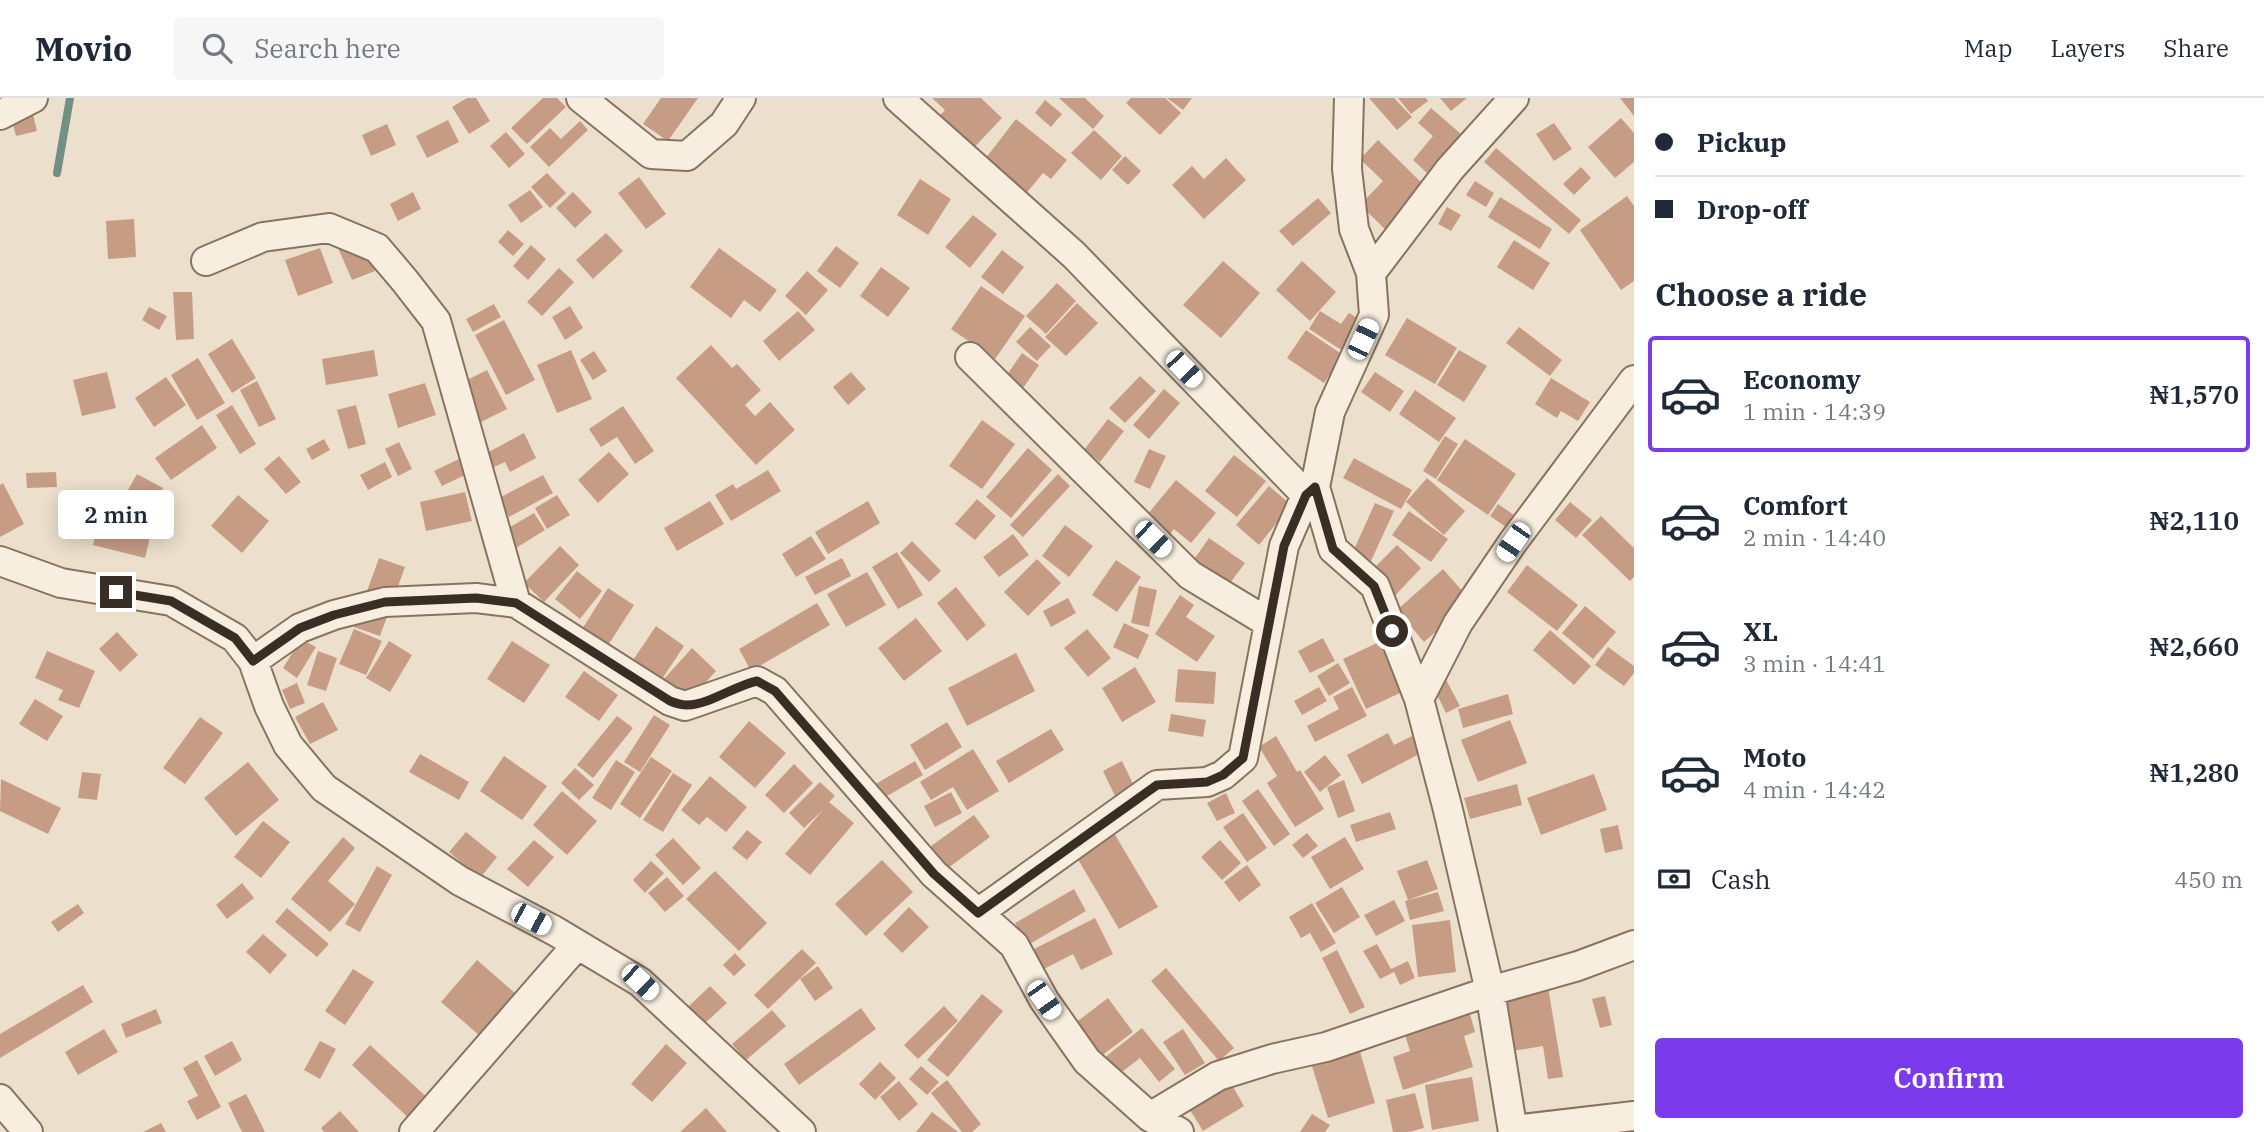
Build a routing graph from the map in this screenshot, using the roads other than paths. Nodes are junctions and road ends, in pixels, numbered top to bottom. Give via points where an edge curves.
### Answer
1 (33, 98) edge
2 (581, 98) edge
3 (741, 98) edge
4 (898, 98) edge
5 (1349, 98) edge
6 (1514, 98) edge
7 (0, 115) edge
8 (206, 261) dead end
9 (1371, 273) junction
10 (970, 357) dead end
11 (1634, 380) edge
12 (1310, 491) junction
13 (0, 561) edge
14 (516, 603) junction
15 (1269, 623) junction
16 (253, 661) junction
17 (1419, 699) junction
18 (978, 913) junction
19 (577, 944) junction
20 (1634, 945) edge
21 (1490, 991) junction
22 (0, 1099) edge
23 (1634, 1116) edge
24 (1150, 1117) junction
25 (789, 1128) edge
26 (1513, 1131) edge
27 (28, 1132) edge
28 (414, 1132) edge
29 (1179, 1132) edge

1 - 7 street
2 - 3 street via 651,154 687,156 724,124
4 - 12 street via 1074,254
5 - 9 street via 1348,169 1354,229
6 - 9 street via 1450,169
8 - 14 street via 263,237 329,228 377,248 436,321
9 - 12 street via 1374,315 1330,412
10 - 15 street via 1190,575
11 - 17 street via 1458,623
12 - 15 street via 1284,546
12 - 17 street via 1333,549 1374,586
13 - 16 street via 61,583 171,601 235,638
14 - 16 street via 476,598 385,602 300,628
14 - 18 street via 670,701 685,706 757,681 775,691 934,874
15 - 18 street via 1243,758 1207,782 1157,785
16 - 19 street via 288,746 324,788 460,881
17 - 21 street
18 - 24 street via 1014,945 1044,1000 1087,1061
19 - 25 street via 640,982
19 - 28 street
20 - 21 street
21 - 24 street via 1325,1047 1218,1076
21 - 26 street
22 - 27 street
23 - 26 street
24 - 29 street

